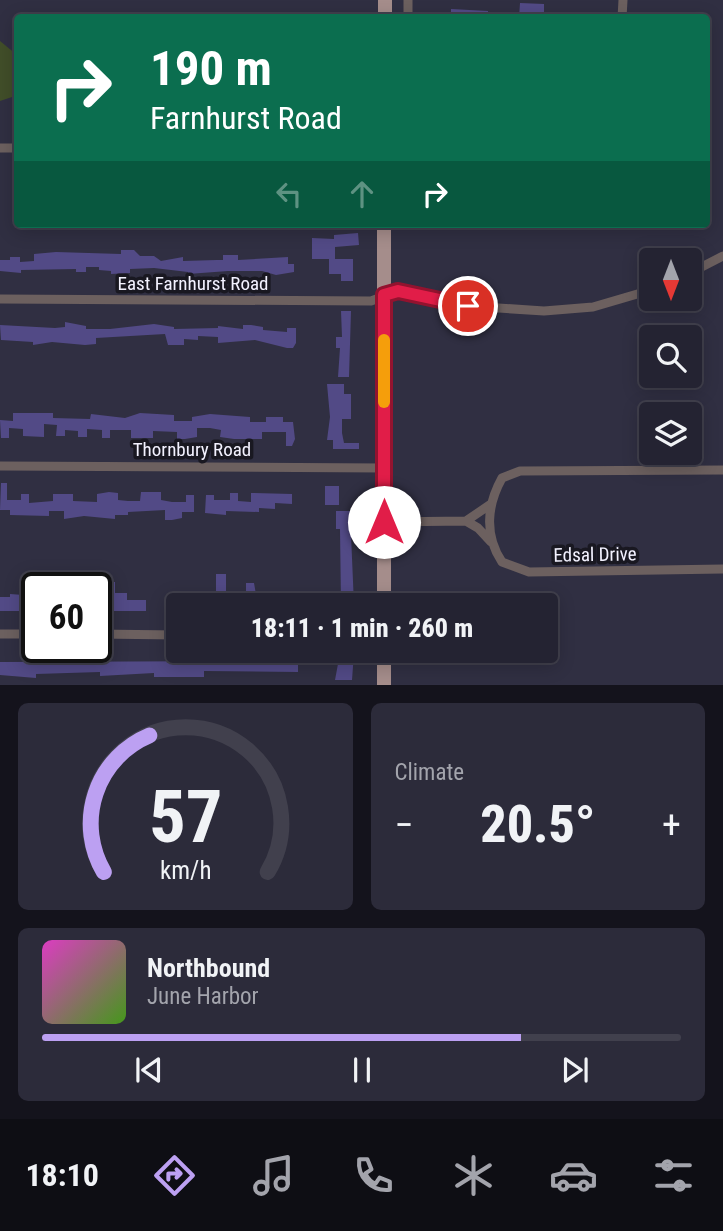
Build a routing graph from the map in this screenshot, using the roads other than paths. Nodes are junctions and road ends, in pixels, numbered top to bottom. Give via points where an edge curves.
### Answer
1 (384, 228) edge
2 (723, 256) edge
3 (702, 267) edge
4 (639, 294) edge
5 (384, 295) junction
6 (0, 299) edge
7 (0, 466) edge
8 (384, 468) junction
9 (723, 470) edge
10 (491, 504) junction
11 (466, 521) junction
12 (384, 522) junction
13 (492, 543) junction
14 (723, 569) edge
15 (384, 593) edge
16 (0, 634) edge
17 (21, 634) edge
18 (112, 634) edge
19 (166, 635) edge
20 (384, 663) edge
21 (384, 685) edge

1 - 5 main road
2 - 3 street
4 - 5 street, East Farnhurst Road via 593,307 544,312 468,306 398,291
5 - 6 street, East Farnhurst Road via 371,301
5 - 8 main road
7 - 8 street, Thornbury Road
8 - 12 main road
9 - 10 street via 520,471 502,478
10 - 11 street
10 - 13 street
11 - 12 street
11 - 13 street, Edsal Drive
12 - 15 main road
13 - 14 street, Edsal Drive via 502,562 529,572
16 - 17 street
18 - 19 street
20 - 21 main road

